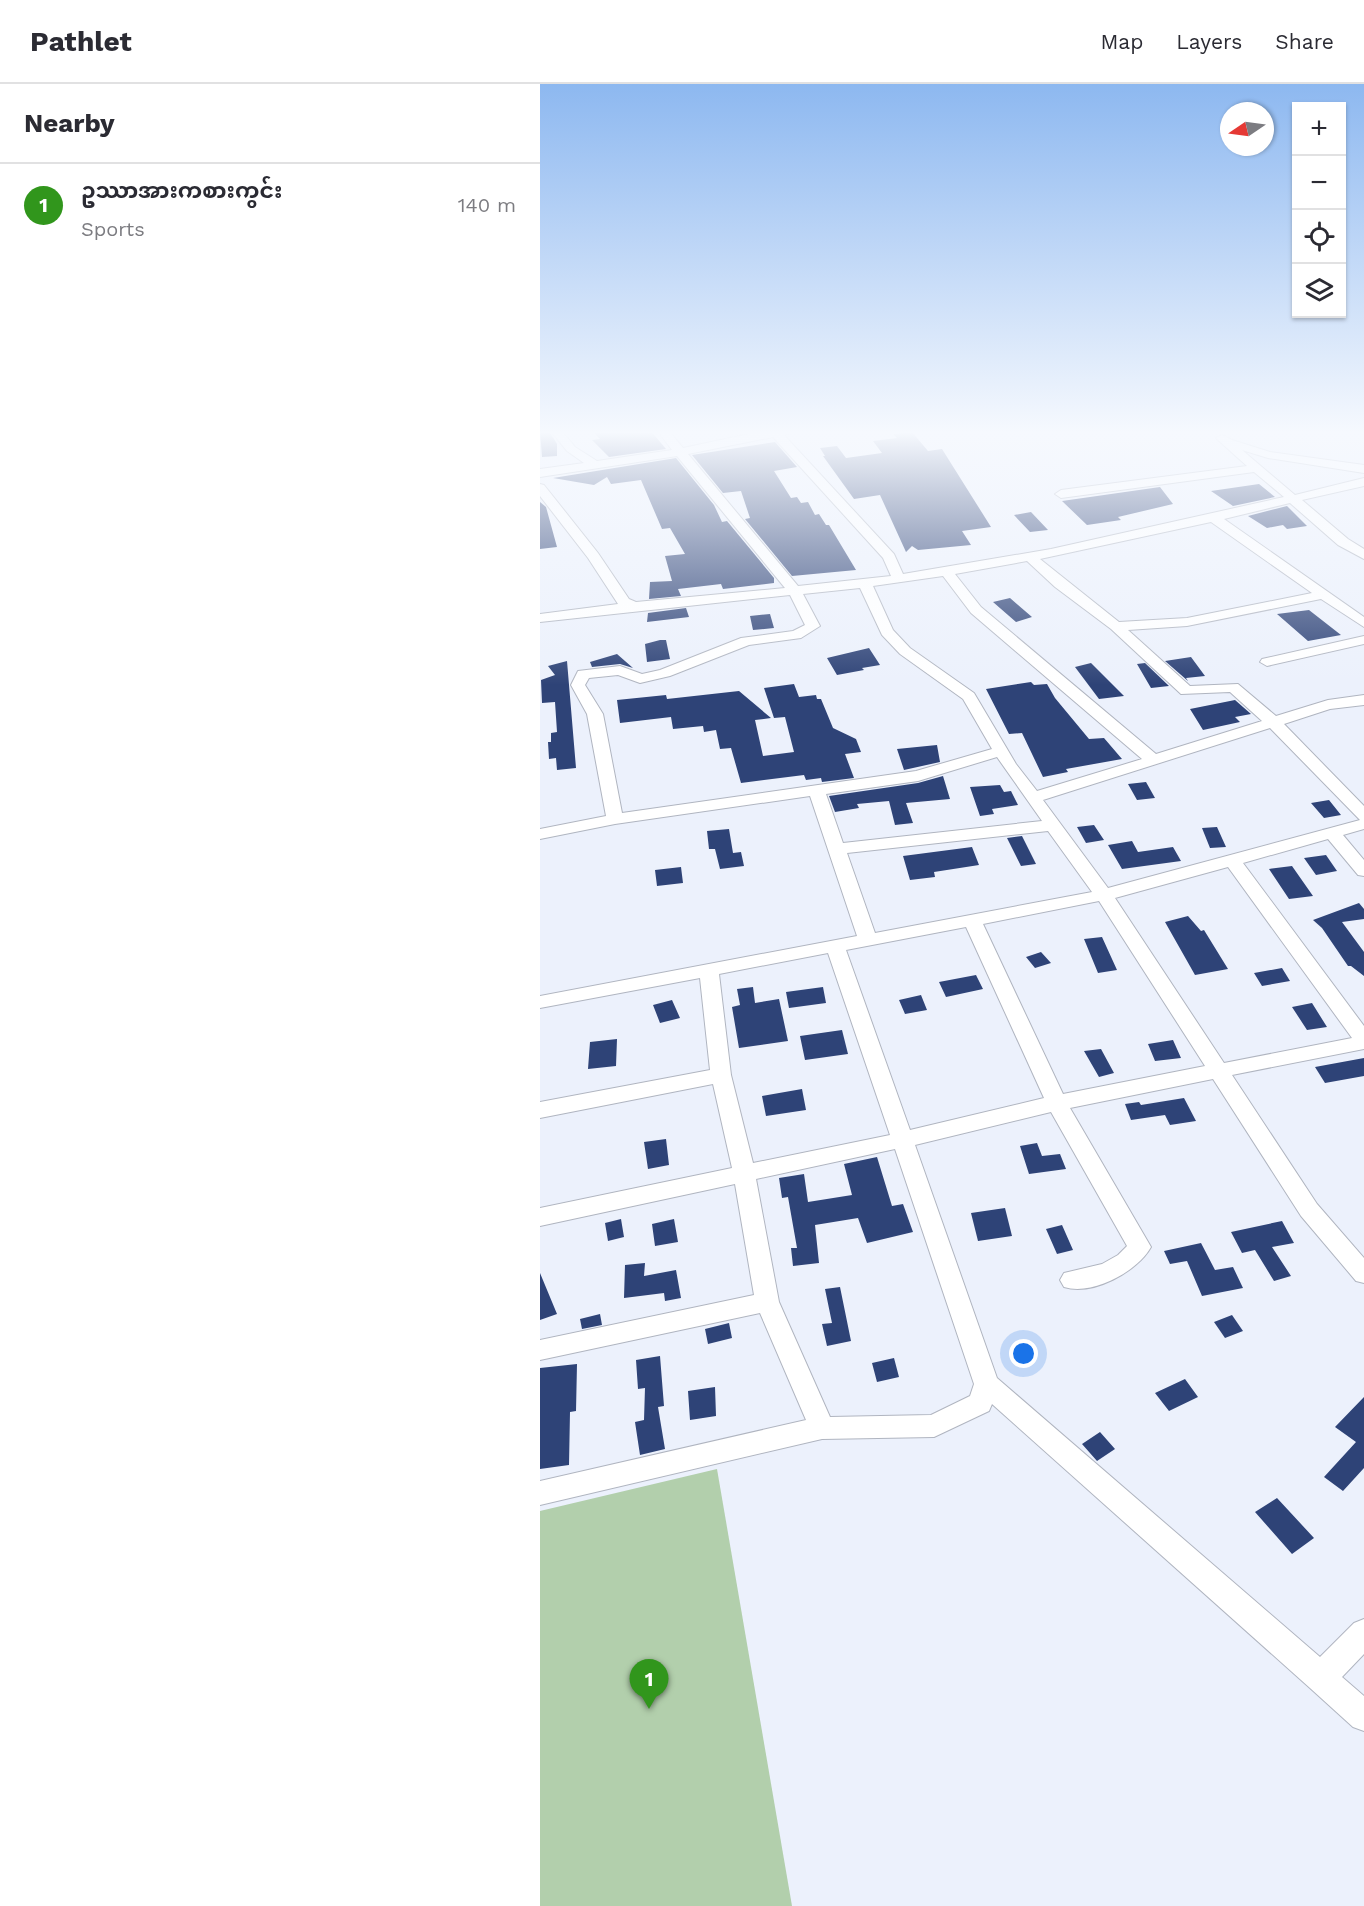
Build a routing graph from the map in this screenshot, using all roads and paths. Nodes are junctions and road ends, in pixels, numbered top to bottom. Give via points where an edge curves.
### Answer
1 (561, 515) edge
2 (733, 515) edge
3 (851, 515) edge
4 (1222, 515) edge
5 (1311, 515) edge
6 (1213, 517) junction
7 (1364, 555) edge
8 (1029, 556) junction
9 (946, 572) junction
10 (898, 578) junction
11 (865, 584) junction
12 (794, 590) junction
13 (1321, 595) junction
14 (632, 605) junction
15 (540, 618) edge
16 (1364, 623) edge
17 (1116, 626) junction
18 (1364, 640) edge
19 (1267, 662) dead end
20 (1364, 700) edge
21 (1273, 722) junction
22 (1001, 751) junction
23 (1153, 760) junction
24 (816, 789) junction
25 (1033, 798) junction
26 (1364, 816) edge
27 (615, 819) junction
28 (1364, 824) edge
29 (1055, 825) junction
30 (1332, 833) junction
31 (540, 834) edge
32 (837, 849) junction
33 (1232, 860) junction
34 (1364, 871) edge
35 (1104, 895) junction
36 (972, 920) junction
37 (868, 940) junction
38 (835, 946) junction
39 (709, 970) junction
40 (540, 1002) edge
41 (1364, 1041) edge
42 (1217, 1069) junction
43 (721, 1075) junction
44 (1057, 1103) junction
45 (540, 1110) edge
46 (902, 1140) junction
47 (744, 1172) junction
48 (540, 1216) edge
49 (1364, 1275) edge
50 (1072, 1280) dead end
51 (767, 1302) junction
52 (540, 1350) edge
53 (987, 1384) junction
54 (822, 1428) junction
55 (540, 1493) edge
56 (1364, 1633) edge
57 (1320, 1678) junction
58 (1364, 1716) edge

1 - 14 street via 624,602
2 - 12 street
3 - 10 street via 889,557
4 - 6 street
5 - 7 street
6 - 8 street
6 - 13 street
8 - 9 street
8 - 17 street
9 - 10 street
9 - 23 street via 976,610
10 - 11 street
11 - 12 street
11 - 22 street via 887,632 905,651 969,696
12 - 14 street
12 - 27 street via 813,626 796,635 746,641 640,679 620,670 583,674 578,684 595,714
13 - 16 street
13 - 17 street via 1187,622
14 - 15 street
17 - 21 street via 1186,691 1233,687
18 - 19 street
20 - 21 street via 1328,705
21 - 23 street
21 - 26 street
22 - 24 street via 918,776
22 - 25 street
23 - 25 street
24 - 27 street
24 - 32 street
25 - 29 street
27 - 31 street
28 - 30 street
29 - 32 street
29 - 35 street
30 - 33 street
30 - 34 street
32 - 37 street
33 - 35 street
33 - 41 street
35 - 36 street
35 - 42 street
36 - 37 street
36 - 44 street
37 - 38 street
38 - 39 street
38 - 46 street
39 - 40 street
39 - 43 street
41 - 42 street
42 - 44 street
42 - 49 street via 1309,1210
43 - 45 street
43 - 47 street
44 - 46 street
44 - 50 street via 1139,1247 1131,1261 1114,1270
46 - 47 street
46 - 53 street
47 - 48 street
47 - 51 street
51 - 52 street
51 - 54 street
53 - 54 street via 980,1403 934,1426
53 - 57 street
54 - 55 street
56 - 57 street
57 - 58 street

